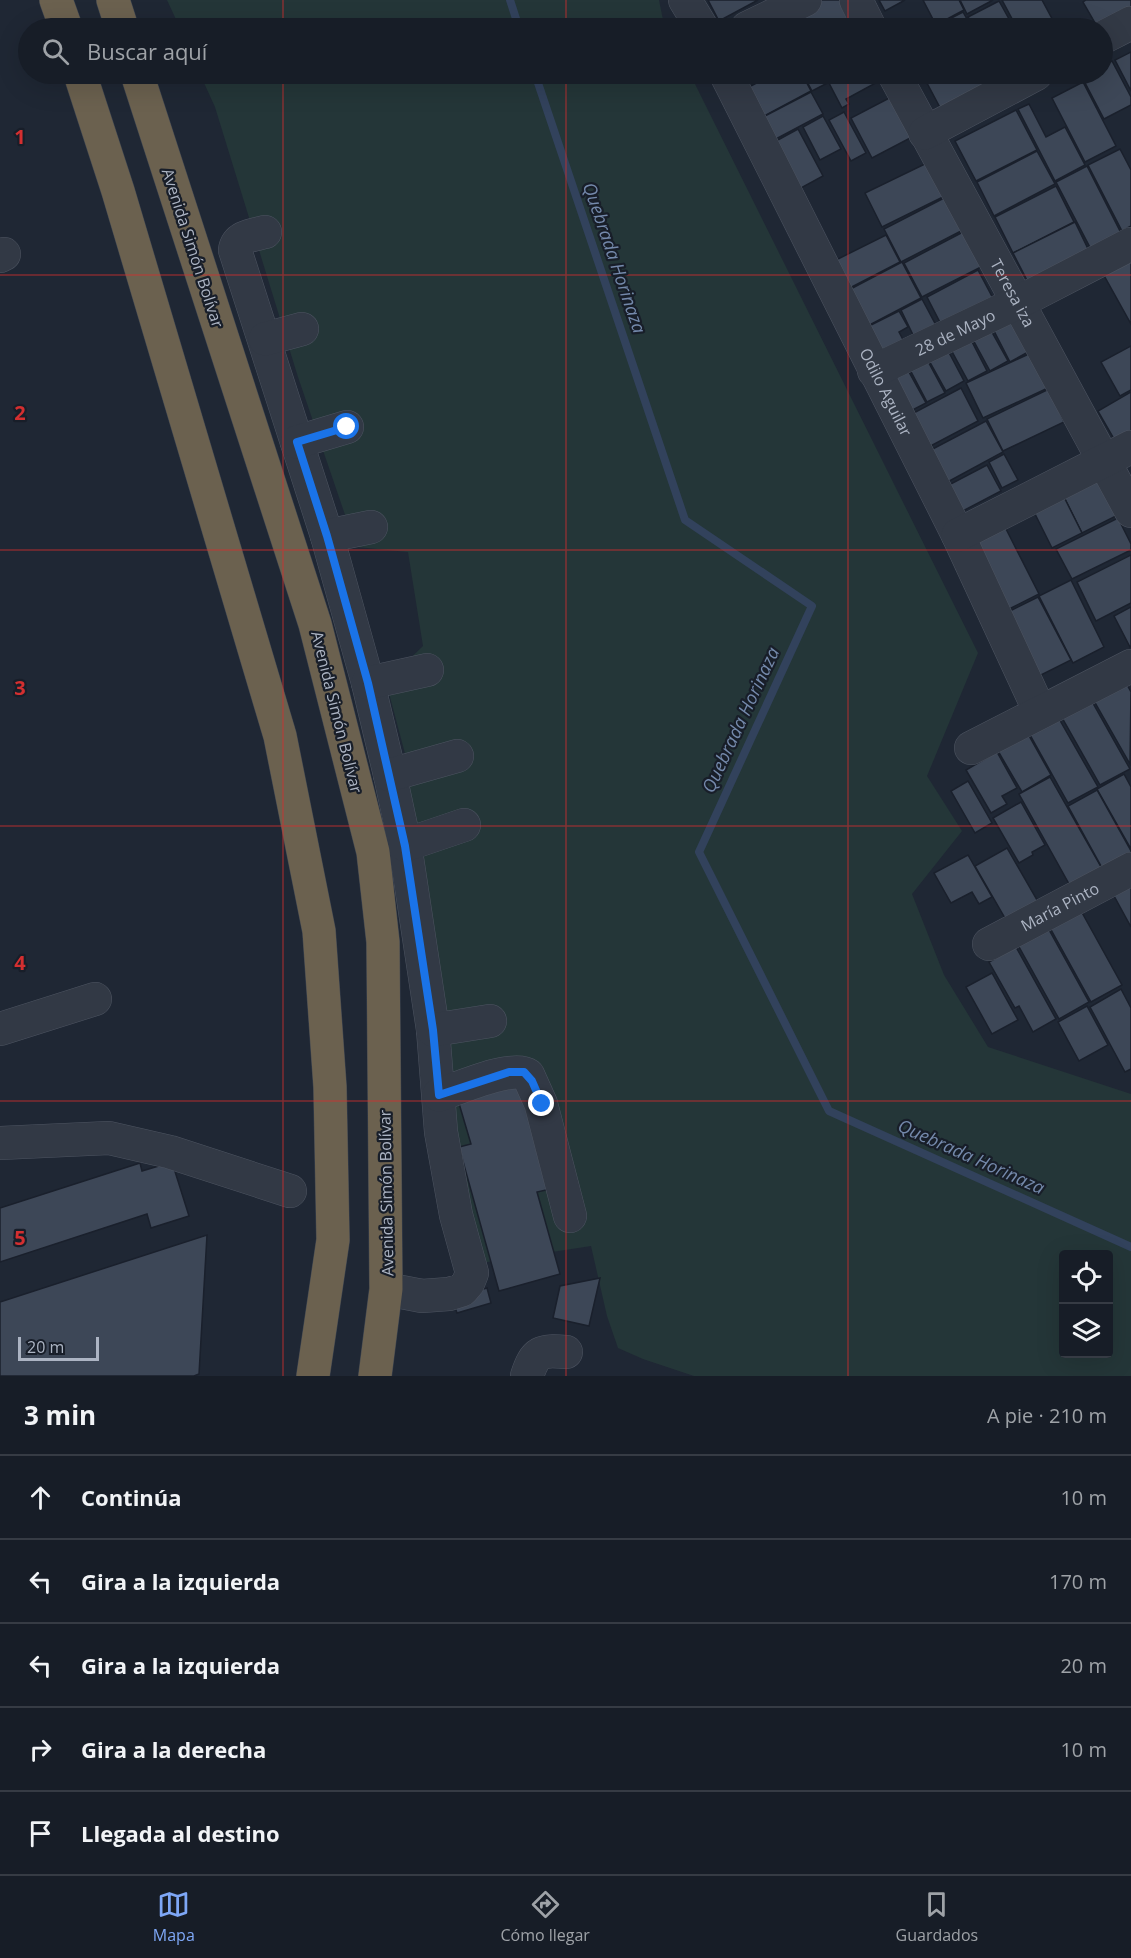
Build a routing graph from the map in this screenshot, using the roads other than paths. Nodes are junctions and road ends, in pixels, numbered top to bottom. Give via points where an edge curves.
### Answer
1 (57, 0) edge
2 (113, 0) edge
3 (685, 0) edge
4 (805, 0) edge
5 (856, 0) edge
6 (63, 18) edge
7 (119, 18) edge
8 (696, 18) edge
9 (768, 18) edge
10 (865, 18) edge
11 (1131, 22) edge
12 (1113, 32) edge
13 (83, 84) edge
14 (140, 84) edge
15 (731, 84) edge
16 (899, 84) edge
17 (1017, 84) edge
18 (925, 133) junction
19 (265, 232) dead end
20 (1131, 244) edge
21 (1019, 302) junction
22 (302, 329) dead end
23 (265, 339) junction
24 (874, 371) junction
25 (347, 427) dead end
26 (297, 442) junction
27 (1118, 454) edge
28 (1131, 511) edge
29 (371, 527) dead end
30 (958, 535) junction
31 (327, 536) junction
32 (1131, 666) edge
33 (428, 670) dead end
34 (368, 683) junction
35 (1040, 712) junction
36 (971, 748) dead end
37 (457, 756) dead end
38 (390, 775) junction
39 (464, 825) dead end
40 (405, 846) junction
41 (1131, 869) edge
42 (989, 944) dead end
43 (95, 999) dead end
44 (490, 1021) dead end
45 (0, 1029) edge
46 (433, 1030) junction
47 (439, 1095) junction
48 (0, 1143) edge
49 (290, 1191) dead end
50 (570, 1216) dead end
51 (387, 1289) junction
52 (566, 1352) dead end
53 (313, 1376) edge
54 (375, 1376) edge
55 (527, 1376) edge

1 - 6 highway
2 - 7 highway
3 - 8 street
4 - 9 street
5 - 10 street
11 - 12 street
13 - 53 highway via 280,736 319,931 330,1087 333,1239
14 - 51 highway, Avenida Simón Bolívar via 315,624 373,852 383,942
15 - 24 street, Odilo Aguilar
16 - 18 street, Teresa iza
17 - 18 street
18 - 21 street, Teresa iza
19 - 23 street via 240,240 235,250
20 - 21 street, 28 de Mayo
21 - 24 street, 28 de Mayo
21 - 27 street, Teresa iza
22 - 23 street
23 - 26 street
24 - 30 street, Odilo Aguilar
25 - 26 street
26 - 31 street
27 - 28 street, Teresa iza
27 - 30 street
29 - 31 street
30 - 35 street, Odilo Aguilar
31 - 34 street
32 - 35 street
33 - 34 street
34 - 38 street
35 - 36 street
37 - 38 street
38 - 40 street
39 - 40 street
40 - 46 street
41 - 42 street, María Pinto
43 - 45 street
44 - 46 street
46 - 47 street
47 - 50 street via 509,1072 528,1074 542,1104
47 - 51 street via 441,1132 456,1215 472,1273 462,1290 449,1294 422,1296
48 - 49 street via 109,1138 170,1152
51 - 54 highway, Avenida Simón Bolívar
52 - 55 street via 540,1353 533,1359

